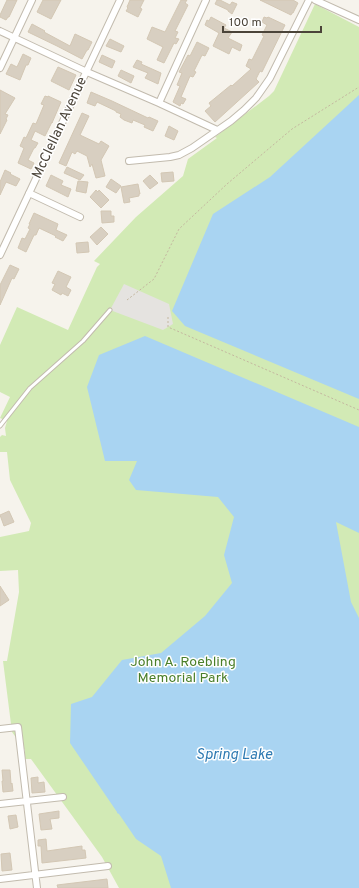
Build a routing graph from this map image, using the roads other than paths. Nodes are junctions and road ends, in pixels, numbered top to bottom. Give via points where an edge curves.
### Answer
1 (32, 0) edge
2 (120, 0) edge
3 (206, 0) edge
4 (309, 0) edge
5 (315, 0) edge
6 (359, 20) edge
7 (0, 31) edge
8 (14, 37) junction
9 (0, 68) edge
10 (87, 72) junction
11 (159, 103) junction
12 (217, 130) junction
13 (129, 161) dead end
14 (30, 193) junction
15 (80, 217) dead end
16 (2, 245) edge
17 (0, 255) edge
18 (110, 310) dead end
19 (0, 426) edge
20 (0, 729) edge
21 (63, 797) dead end
22 (27, 801) junction
23 (0, 804) edge
24 (108, 866) dead end
25 (35, 875) junction
26 (0, 879) edge
27 (37, 888) edge

1 - 8 street
2 - 10 street, McClellan Avenue
3 - 11 street
4 - 12 street via 266,85 244,110
5 - 6 street
7 - 8 street
8 - 9 street
8 - 10 street
10 - 11 street
10 - 14 street, McClellan Avenue
11 - 12 street
12 - 13 street via 179,154
14 - 15 street
14 - 16 street, McClellan Avenue
16 - 17 street, McClellan Avenue
18 - 19 lane via 83,340 30,388
20 - 22 street via 18,727
21 - 22 street
22 - 23 street
22 - 25 street
24 - 25 street
25 - 26 street
25 - 27 street

